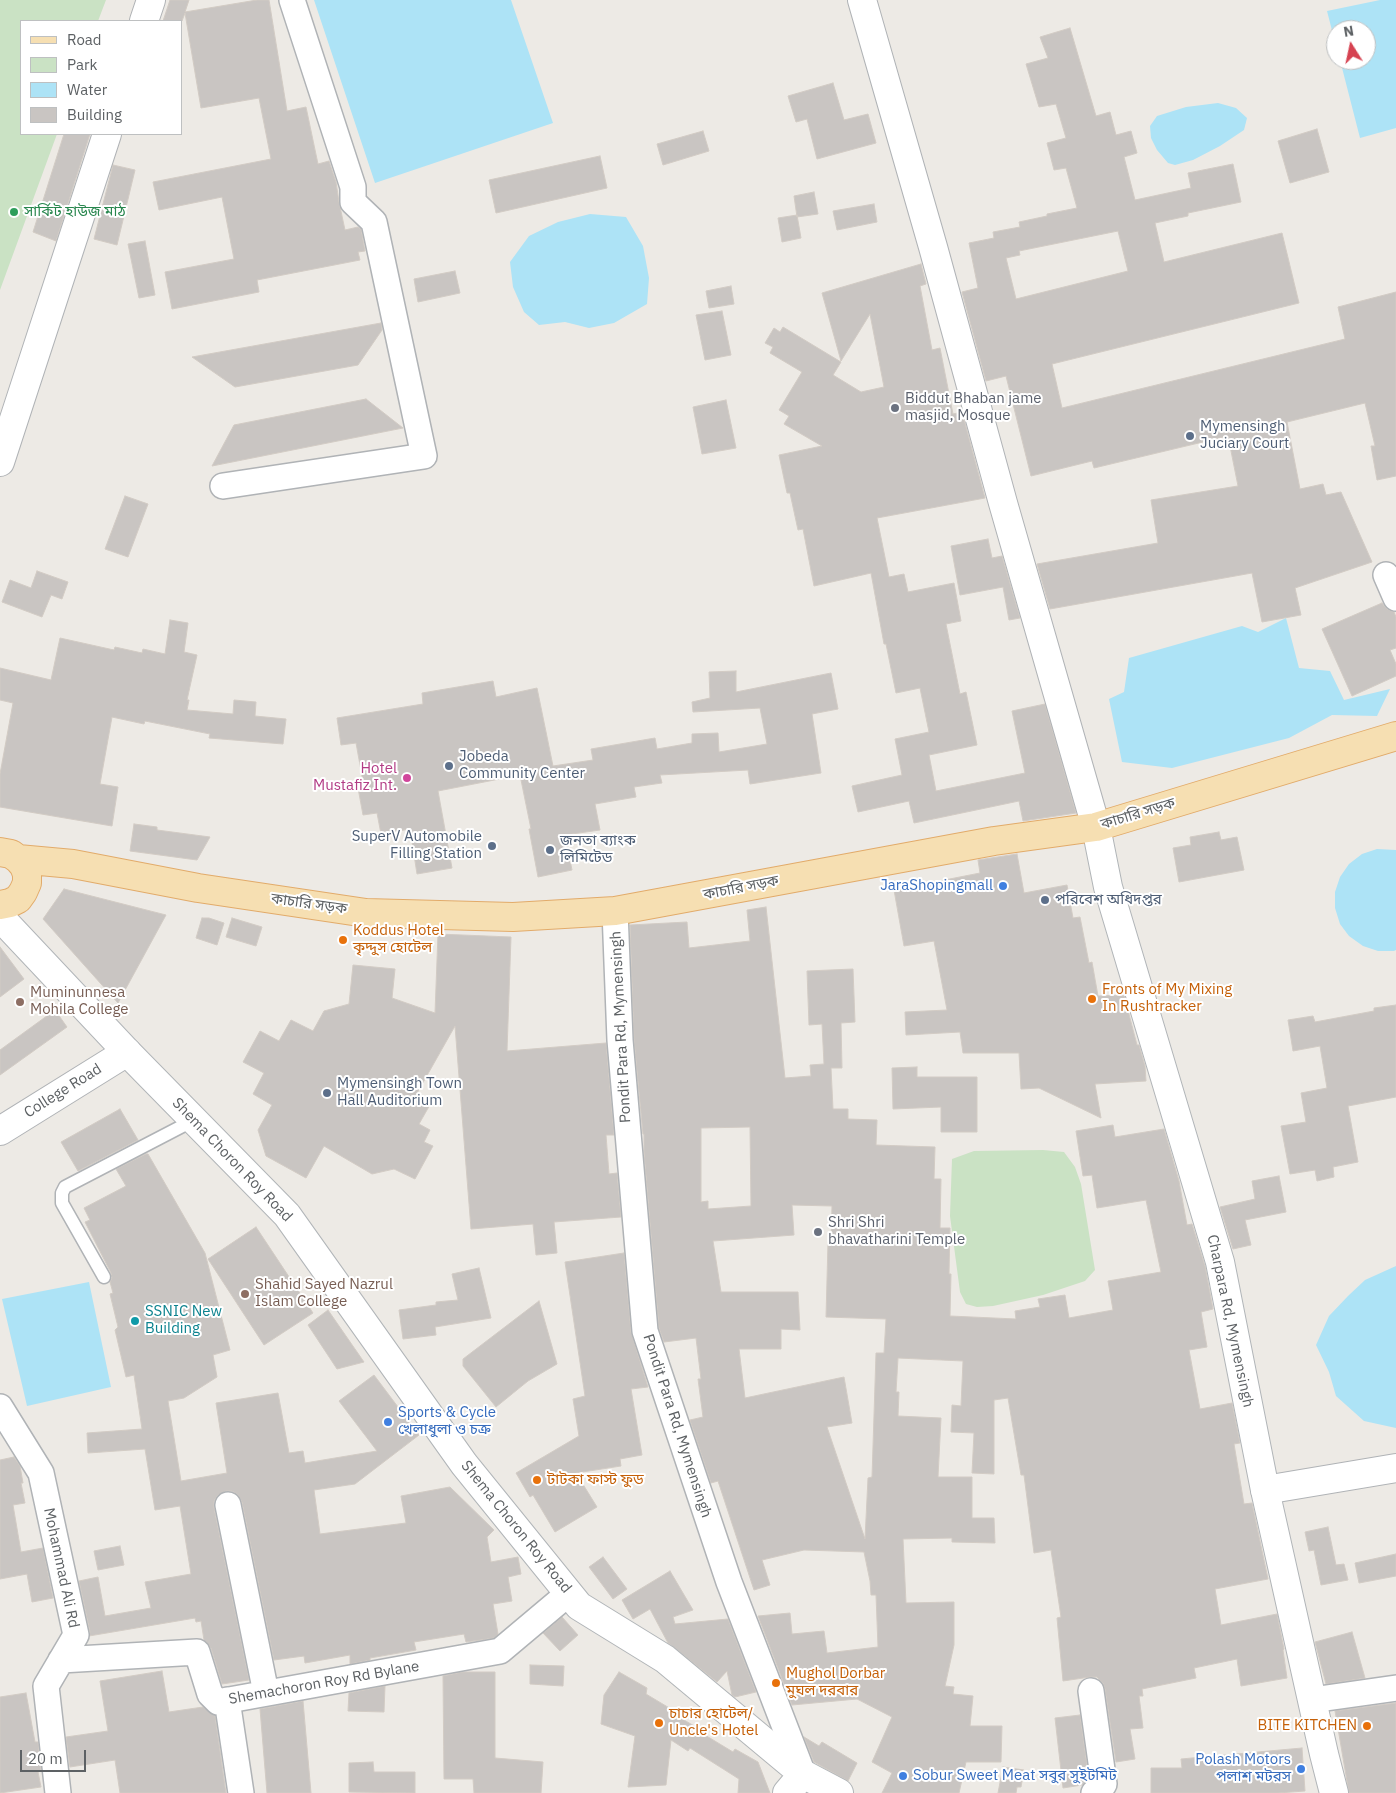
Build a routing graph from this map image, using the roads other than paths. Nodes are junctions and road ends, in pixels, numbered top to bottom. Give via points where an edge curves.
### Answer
1 (151, 0) edge
2 (292, 0) edge
3 (862, 0) edge
4 (144, 20) edge
5 (107, 135) edge
6 (0, 462) edge
7 (223, 486) dead end
8 (1386, 575) dead end
9 (1396, 598) edge
10 (1396, 736) edge
11 (1096, 827) junction
12 (8, 877) edge
13 (615, 911) junction
14 (127, 1052) junction
15 (194, 1120) junction
16 (0, 1131) edge
17 (104, 1277) dead end
18 (0, 1408) edge
19 (1396, 1468) edge
20 (1265, 1490) junction
21 (228, 1506) dead end
22 (569, 1594) junction
23 (61, 1660) junction
24 (1396, 1688) edge
25 (1091, 1691) dead end
26 (266, 1693) junction
27 (227, 1700) junction
28 (1312, 1700) junction
29 (795, 1783) edge
30 (58, 1793) edge
31 (241, 1793) edge
32 (839, 1793) edge
33 (1094, 1793) edge
34 (1334, 1793) edge

1 - 4 main road
2 - 7 street via 353,187 353,202 374,222 424,456
3 - 11 main road, Charpara Rd, Mymensingh
5 - 6 main road
8 - 9 street
10 - 11 main road, কাচারি সড়ক
11 - 13 main road, কাচারি সড়ক via 994,840
11 - 20 main road, Charpara Rd, Mymensingh via 1108,887 1220,1262
12 - 13 main road, কাচারি সড়ক via 73,864 198,888 366,913 513,917
12 - 14 main road, Shema Choron Roy Road via 19,918 34,952
13 - 29 street, Pondit Para Rd, Mymensingh via 620,1040 645,1331
14 - 15 main road, Shema Choron Roy Road
14 - 16 main road, College Road
15 - 17 lane via 65,1187 62,1203
15 - 22 main road, Shema Choron Roy Road via 288,1215 464,1464
18 - 23 street, Mohammad Ali Rd via 41,1473 76,1635
19 - 20 main road
20 - 28 main road, Charpara Rd, Mymensingh
21 - 26 street
22 - 26 street, Shemachoron Roy Rd Bylane via 500,1651
22 - 29 main road, Shema Choron Roy Road via 579,1606 665,1659
23 - 27 street, Shemachoron Roy Rd Bylane via 197,1652 210,1694 218,1702
23 - 30 street, Mohammad Ali Rd via 46,1686
24 - 28 street
25 - 33 street via 1104,1784
26 - 27 street, Shemachoron Roy Rd Bylane
27 - 31 street
28 - 34 main road, Charpara Rd, Mymensingh
29 - 32 main road, Shema Choron Roy Road

